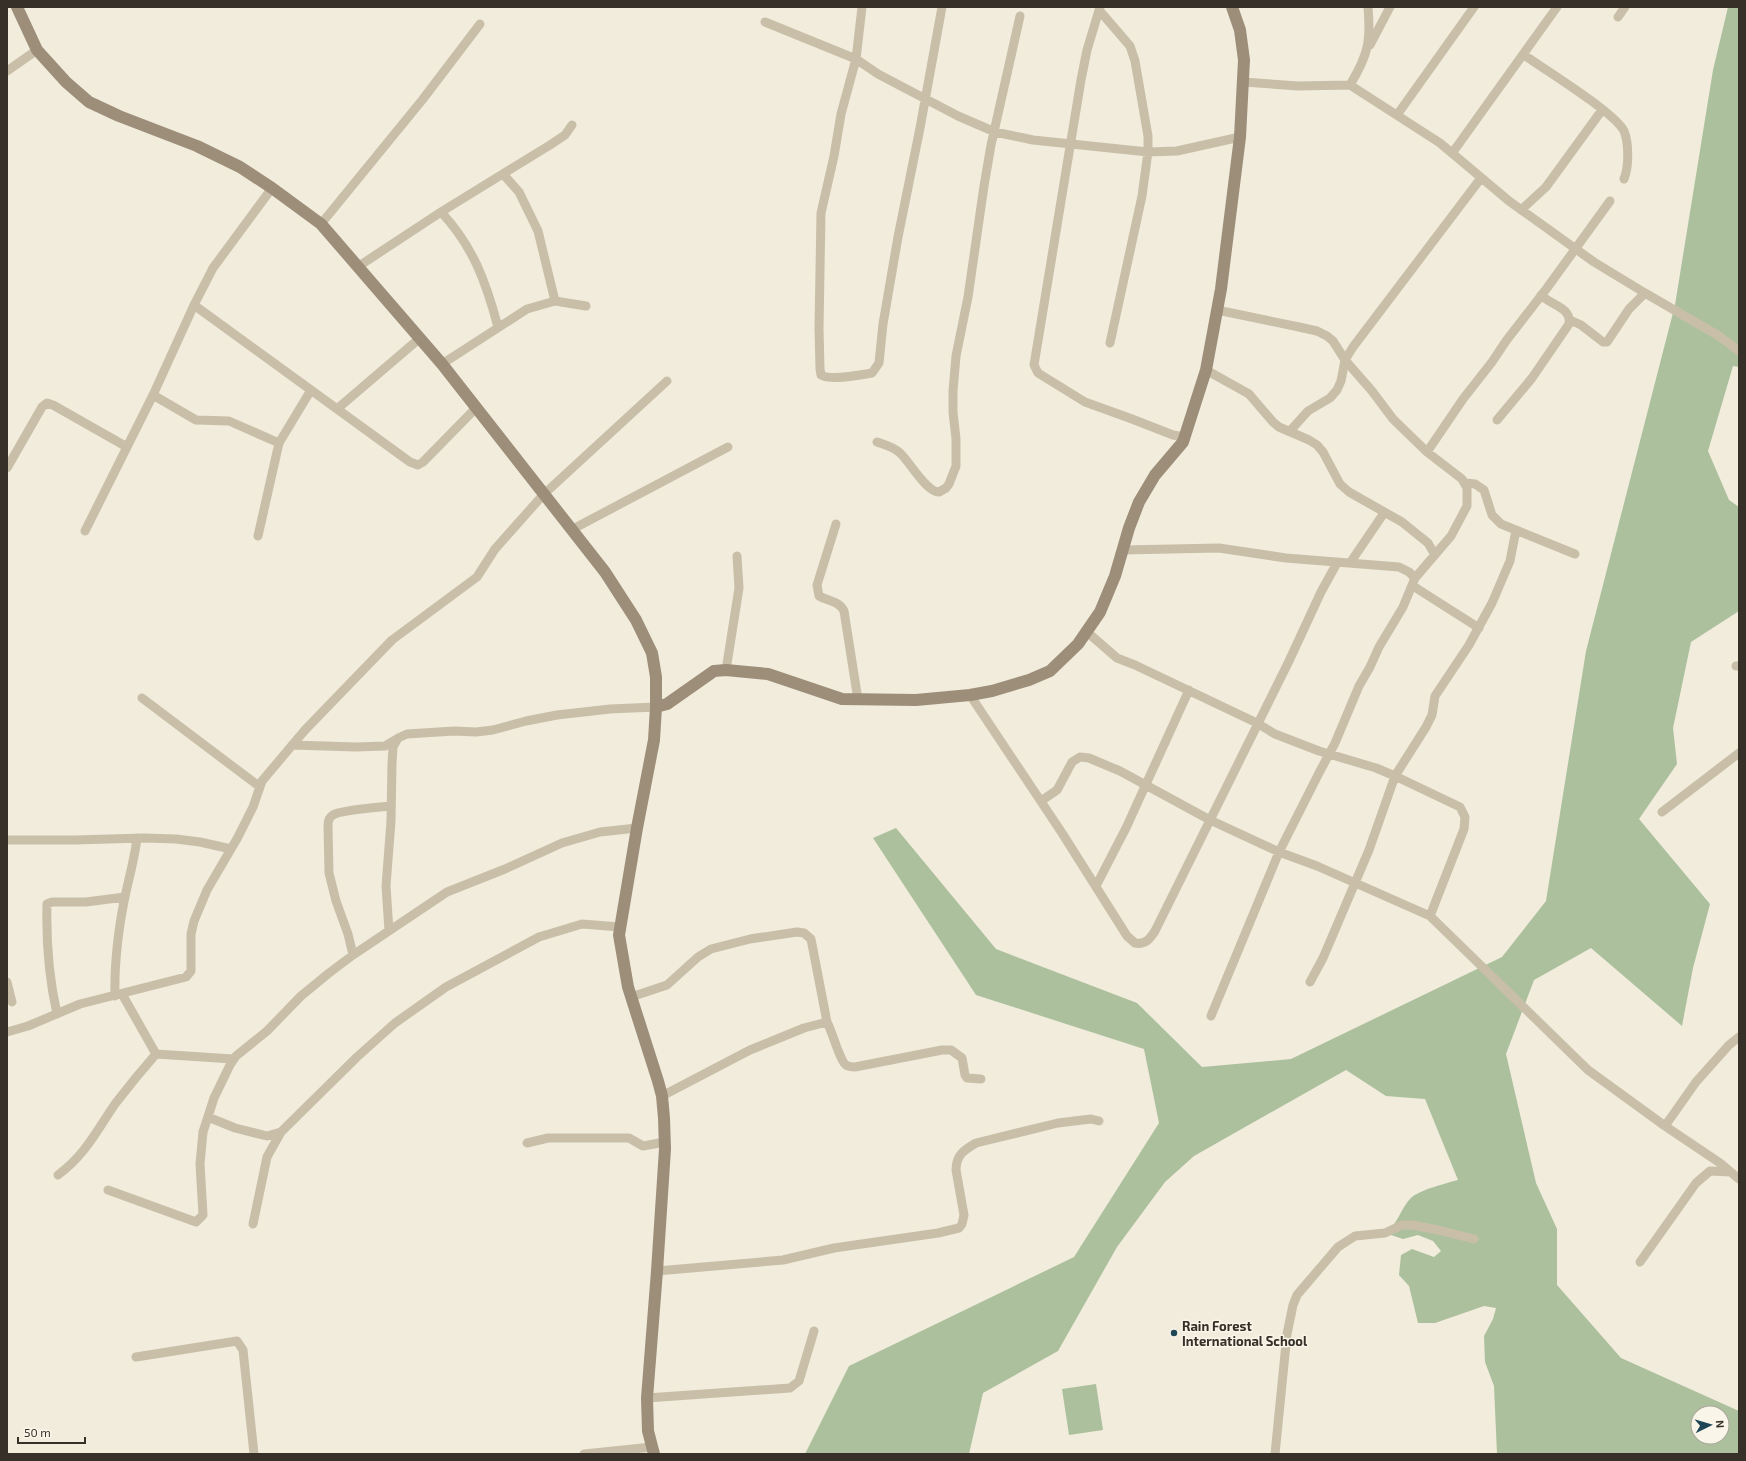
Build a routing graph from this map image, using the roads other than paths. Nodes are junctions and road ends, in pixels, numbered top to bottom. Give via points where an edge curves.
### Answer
1 (17, 7) edge
2 (862, 7) edge
3 (942, 7) edge
4 (1232, 7) edge
5 (1368, 7) edge
6 (1390, 7) edge
7 (1474, 7) edge
8 (1557, 7) edge
9 (1625, 7) edge
10 (1100, 9) edge
11 (1020, 16) dead end
12 (1618, 17) dead end
13 (765, 22) dead end
14 (480, 24) dead end
15 (36, 50) junction
16 (1367, 51) junction
17 (1524, 54) junction
18 (856, 59) junction
19 (7, 71) edge
20 (1244, 82) junction
21 (1350, 85) junction
22 (924, 98) junction
23 (1602, 110) junction
24 (1397, 115) junction
25 (572, 125) dead end
26 (995, 132) junction
27 (1240, 137) junction
28 (1071, 144) junction
29 (1148, 152) junction
30 (1453, 152) junction
31 (503, 174) junction
32 (1481, 178) junction
33 (1624, 179) dead end
34 (272, 188) junction
35 (1610, 201) dead end
36 (1521, 210) junction
37 (441, 212) junction
38 (321, 224) junction
39 (1575, 249) junction
40 (359, 266) junction
41 (1645, 293) junction
42 (1541, 295) junction
43 (555, 301) junction
44 (194, 305) junction
45 (586, 306) dead end
46 (1217, 310) junction
47 (1570, 320) junction
48 (498, 327) junction
49 (420, 338) junction
50 (1110, 343) dead end
51 (1739, 351) edge
52 (1345, 360) junction
53 (442, 364) junction
54 (1206, 370) junction
55 (667, 381) dead end
56 (311, 390) junction
57 (153, 395) junction
58 (476, 408) junction
59 (337, 409) junction
60 (1497, 420) dead end
61 (1290, 431) junction
62 (1185, 437) junction
63 (877, 442) dead end
64 (279, 443) junction
65 (127, 447) junction
66 (728, 447) dead end
67 (1427, 452) junction
68 (7, 468) edge
69 (1466, 483) junction
70 (544, 495) junction
71 (1384, 513) junction
72 (836, 524) dead end
73 (571, 530) junction
74 (1516, 530) junction
75 (85, 531) dead end
76 (258, 536) dead end
77 (1123, 550) junction
78 (1575, 554) dead end
79 (1435, 555) junction
80 (737, 556) dead end
81 (1337, 563) junction
82 (1350, 563) junction
83 (1414, 582) junction
84 (1479, 628) junction
85 (1086, 632) junction
86 (726, 670) junction
87 (1189, 690) junction
88 (970, 695) junction
89 (142, 698) dead end
90 (858, 700) junction
91 (656, 707) junction
92 (1258, 723) junction
93 (398, 738) junction
94 (292, 745) junction
95 (1739, 753) edge
96 (1328, 754) junction
97 (1395, 776) junction
98 (1145, 785) junction
99 (260, 787) junction
100 (1041, 801) junction
101 (391, 806) junction
102 (1662, 812) dead end
103 (1210, 820) junction
104 (637, 828) junction
105 (137, 838) junction
106 (7, 840) edge
107 (231, 849) junction
108 (1279, 852) junction
109 (1356, 883) junction
110 (1096, 886) junction
111 (125, 897) junction
112 (1430, 916) junction
113 (620, 927) junction
114 (389, 931) junction
115 (353, 956) junction
116 (7, 982) edge
117 (1310, 982) dead end
118 (118, 995) junction
119 (631, 998) junction
120 (12, 1002) dead end
121 (57, 1014) junction
122 (1211, 1016) dead end
123 (827, 1022) junction
124 (7, 1032) edge
125 (1739, 1037) edge
126 (156, 1054) junction
127 (234, 1059) junction
128 (981, 1079) dead end
129 (662, 1096) junction
130 (208, 1117) junction
131 (1099, 1121) dead end
132 (1665, 1126) junction
133 (281, 1132) junction
134 (664, 1142) junction
135 (526, 1143) dead end
136 (1731, 1172) junction
137 (58, 1175) dead end
138 (1739, 1179) edge
139 (108, 1190) dead end
140 (253, 1224) dead end
141 (1474, 1239) dead end
142 (1640, 1262) dead end
143 (658, 1271) junction
144 (814, 1330) dead end
145 (136, 1357) dead end
146 (647, 1398) junction
147 (653, 1451) edge
148 (254, 1454) edge
149 (584, 1454) edge
150 (1275, 1454) edge

1 - 15 street
2 - 18 street
3 - 22 street
4 - 20 street via 1239,24
5 - 16 street via 1370,30
6 - 16 street
7 - 24 street
8 - 17 street
9 - 12 street
10 - 28 street via 1087,50
10 - 29 street via 1130,46 1148,136
11 - 26 street
13 - 18 street
14 - 38 street via 423,99
15 - 19 street
15 - 34 street via 89,102 197,146 240,167
16 - 21 street
17 - 23 street
17 - 30 street
18 - 22 street
18 - 22 street via 844,101 821,213 819,328 820,369 824,376 843,377 872,373 879,363 883,324
20 - 21 street via 1298,86
20 - 27 street
21 - 24 street
22 - 26 street
23 - 33 street via 1620,125 1624,132 1628,166
23 - 36 street via 1546,187
24 - 30 street
25 - 31 street via 565,135
26 - 28 street
26 - 63 street via 956,356 953,412 957,456 949,484 940,492 931,490 900,452
27 - 29 street via 1177,151
27 - 46 street
28 - 29 street
28 - 62 street via 1035,370 1085,402 1173,435
29 - 50 street via 1140,209
30 - 32 street
31 - 37 street
31 - 43 street via 519,192 538,231
32 - 36 street
32 - 52 street
34 - 38 street
34 - 44 street via 213,268
35 - 39 street
36 - 39 street
37 - 40 street
37 - 48 street via 455,227 475,259
38 - 40 street
39 - 41 street
39 - 42 street
40 - 49 street
41 - 47 street via 1629,309 1607,342 1603,342
41 - 51 street via 1719,336
42 - 47 street via 1566,312
42 - 67 street via 1463,399
43 - 45 street
43 - 48 street via 527,309
44 - 56 street
44 - 57 street
46 - 52 street via 1317,331 1333,341
46 - 54 street
47 - 60 street via 1548,356
48 - 53 street
49 - 53 street
49 - 59 street
52 - 61 street via 1337,390 1330,398 1308,411
52 - 67 street via 1393,419
53 - 58 street
54 - 61 street via 1249,394 1273,422
54 - 62 street
55 - 70 street
56 - 59 street
56 - 64 street
57 - 64 street via 196,420 229,421
57 - 65 street
58 - 59 street via 423,462 418,464 410,462
58 - 70 street
61 - 71 street via 1317,445 1340,484
62 - 77 street via 1155,475 1139,502
64 - 76 street
65 - 68 street via 54,404 47,403 42,407
65 - 75 street
66 - 73 street
67 - 69 street
69 - 74 street via 1475,484 1484,490 1495,520
69 - 79 street via 1467,506 1451,536
70 - 73 street
70 - 94 street via 495,550 477,577 392,640
71 - 79 street via 1419,534
71 - 82 street
72 - 90 street via 817,585 819,596 835,602 844,611
73 - 91 street via 605,572 636,620 652,653 656,676
74 - 78 street
74 - 84 street via 1510,561
77 - 81 street via 1219,548
77 - 85 street via 1116,576 1100,612
79 - 83 street
80 - 86 street via 739,588
81 - 82 street
81 - 92 street via 1320,592 1290,661
82 - 83 street via 1399,567 1409,572
83 - 84 street
83 - 96 street via 1359,686
84 - 97 street via 1470,646 1435,696 1432,715
85 - 87 street via 1117,658
85 - 88 street via 1078,644 1050,671 1029,680
86 - 90 street via 768,674 842,699
86 - 91 street via 714,672 676,698
87 - 92 street
87 - 98 street
88 - 90 street via 916,700
88 - 100 street
89 - 99 street
91 - 93 street via 557,715 488,731 407,734
91 - 104 street via 654,740
92 - 96 street via 1275,734
92 - 103 street
93 - 94 street via 385,746
93 - 101 street via 393,747
94 - 99 street via 262,781
95 - 102 street
96 - 97 street
96 - 108 street
97 - 109 street
97 - 112 street via 1460,807 1465,818 1464,829
98 - 100 street via 1089,758 1080,757 1072,762 1057,790
98 - 103 street
98 - 110 street
99 - 107 street
100 - 110 street
101 - 114 street via 386,886
101 - 115 street via 341,812 332,815 328,826 328,873
103 - 108 street
103 - 110 street via 1156,932 1148,940 1140,944 1132,941
104 - 113 street
104 - 114 street via 600,832 562,843 447,892
105 - 106 street
105 - 107 street via 182,840
105 - 111 street via 134,863
107 - 118 street via 207,890 194,921 189,974
108 - 109 street
108 - 122 street
109 - 112 street
109 - 117 street
111 - 118 street via 116,972
111 - 121 street via 47,904 47,945 52,994
112 - 132 street via 1588,1070
113 - 119 street via 621,952
113 - 133 street via 582,924 539,937 446,987 395,1023
114 - 115 street
115 - 127 street via 301,996 267,1031
116 - 120 street
118 - 121 street via 80,1004
118 - 126 street
119 - 123 street via 667,984 711,949 750,939 797,932 811,939
119 - 129 street via 642,1026
121 - 124 street
123 - 128 street via 842,1061 849,1067 951,1050 962,1058 967,1078
123 - 129 street via 756,1047
125 - 132 street via 1696,1082
126 - 127 street
126 - 137 street via 116,1104 90,1145
127 - 130 street via 214,1098
129 - 134 street
130 - 133 street via 235,1128 267,1136
130 - 139 street via 203,1132 200,1164 203,1215 196,1222
131 - 143 street via 1091,1119 1058,1122 976,1143 966,1149 956,1163 964,1215 959,1228 834,1248 783,1260
132 - 136 street
133 - 140 street via 267,1157
134 - 135 street via 643,1146 629,1138 548,1138
134 - 143 street
136 - 138 street
136 - 142 street via 1710,1171 1696,1183
141 - 150 street via 1402,1225 1380,1234 1355,1236 1338,1247 1297,1295 1293,1305 1287,1334
143 - 146 street
144 - 146 street via 799,1381 790,1388
145 - 148 street via 237,1341 243,1350
146 - 147 street via 648,1431
147 - 149 street

